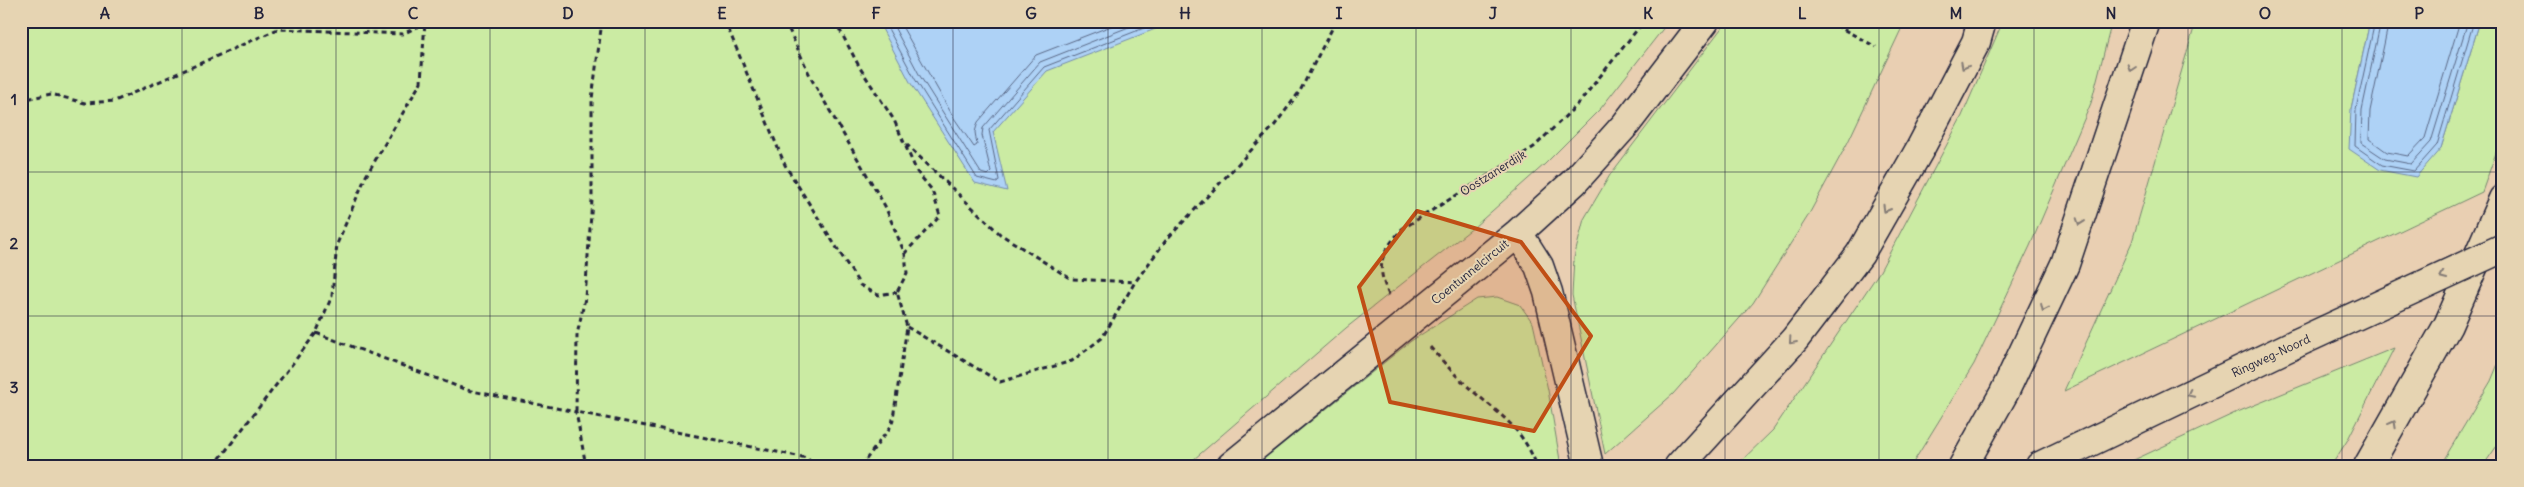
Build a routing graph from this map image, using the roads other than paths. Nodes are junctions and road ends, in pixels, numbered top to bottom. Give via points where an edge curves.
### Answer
1 (1705, 21) edge
2 (1982, 21) edge
3 (2146, 21) edge
4 (2503, 199) edge
5 (1518, 233) junction
6 (2503, 248) edge
7 (1686, 460) edge
8 (1231, 466) edge
9 (1589, 466) edge
10 (1963, 466) edge
11 (2040, 466) edge
12 (2368, 466) edge

1 - 5 main road via 1626,124 1574,182
2 -> 7 main road via 1976,42 1920,149 1860,254 1795,339
3 -> 10 main road via 2065,264 2004,393
12 -> 4 main road via 2448,325
5 - 8 main road, Coentunnelcircuit
5 - 9 main road, Coentunnelcircuit via 1539,266 1548,292
6 -> 11 main road, Ringweg-Noord, bridge

